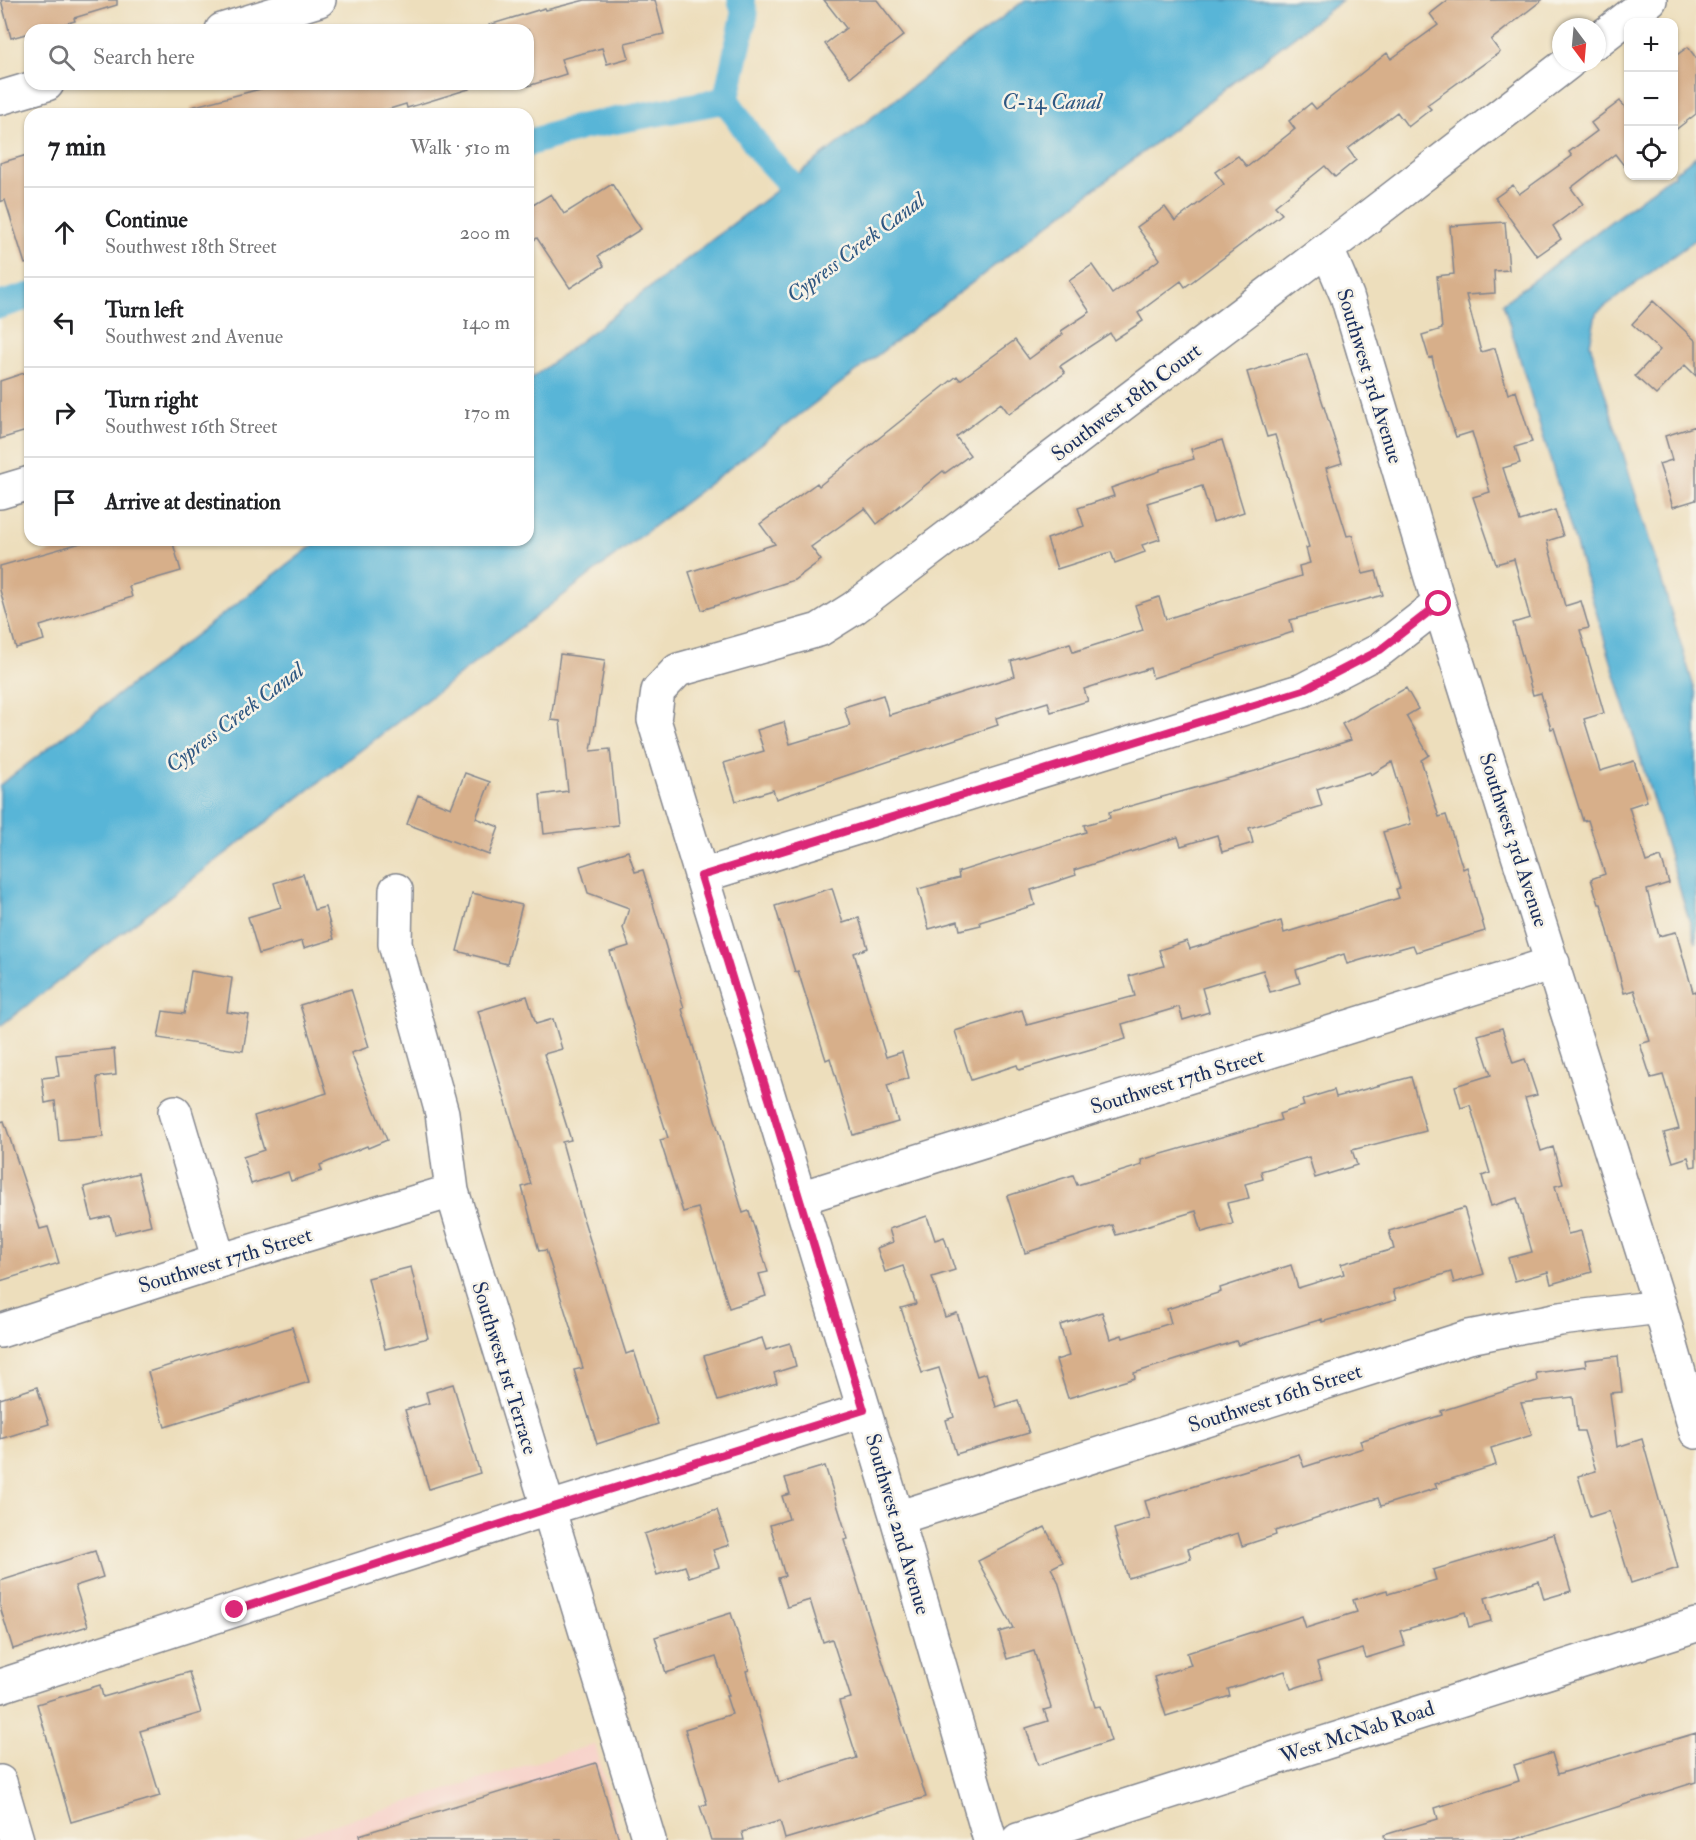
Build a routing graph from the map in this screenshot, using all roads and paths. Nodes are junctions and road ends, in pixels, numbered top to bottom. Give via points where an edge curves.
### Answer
1 (319, 0) edge
2 (1650, 0) edge
3 (241, 24) edge
4 (1606, 34) edge
5 (1556, 72) edge
6 (27, 90) edge
7 (0, 98) edge
8 (1327, 249) junction
9 (24, 485) edge
10 (0, 492) edge
11 (1439, 604) junction
12 (658, 691) joint
13 (701, 876) junction
14 (396, 890) dead end
15 (1553, 963) junction
16 (175, 1112) dead end
17 (452, 1191) junction
18 (800, 1198) junction
19 (219, 1261) junction
20 (1660, 1307) junction
21 (0, 1330) edge
22 (864, 1410) junction
23 (1696, 1432) edge
24 (547, 1509) junction
25 (897, 1518) junction
26 (1696, 1625) edge
27 (0, 1686) edge
28 (0, 1782) edge
29 (17, 1840) edge
30 (649, 1840) edge
31 (990, 1840) edge
32 (1018, 1840) edge

1 - 3 street
2 - 4 street
5 - 8 street, Southwest 18th Court
6 - 7 street
8 - 11 street, Southwest 3rd Avenue via 1347,296
8 - 12 street, Southwest 18th Court via 854,608 819,630 678,670
9 - 10 street
11 - 13 street via 1380,650 1303,690
11 - 15 street, Southwest 3rd Avenue
12 - 13 street, Southwest 2nd Avenue via 654,720
13 - 18 street, Southwest 2nd Avenue
14 - 17 street, Southwest 1st Terrace via 395,944 442,1113
15 - 18 street, Southwest 17th Street
15 - 20 street, Southwest 3rd Avenue
16 - 19 street
17 - 19 street, Southwest 17th Street
17 - 24 street, Southwest 1st Terrace
18 - 22 street, Southwest 2nd Avenue
19 - 21 street, Southwest 17th Street
20 - 23 street, Southwest 3rd Avenue
20 - 25 street, Southwest 16th Street via 1560,1319 1469,1337
22 - 24 street
22 - 25 street, Southwest 2nd Avenue
24 - 27 street
24 - 30 street, Southwest 1st Terrace
25 - 31 street, Southwest 2nd Avenue
26 - 32 street, West McNab Road
28 - 29 street

